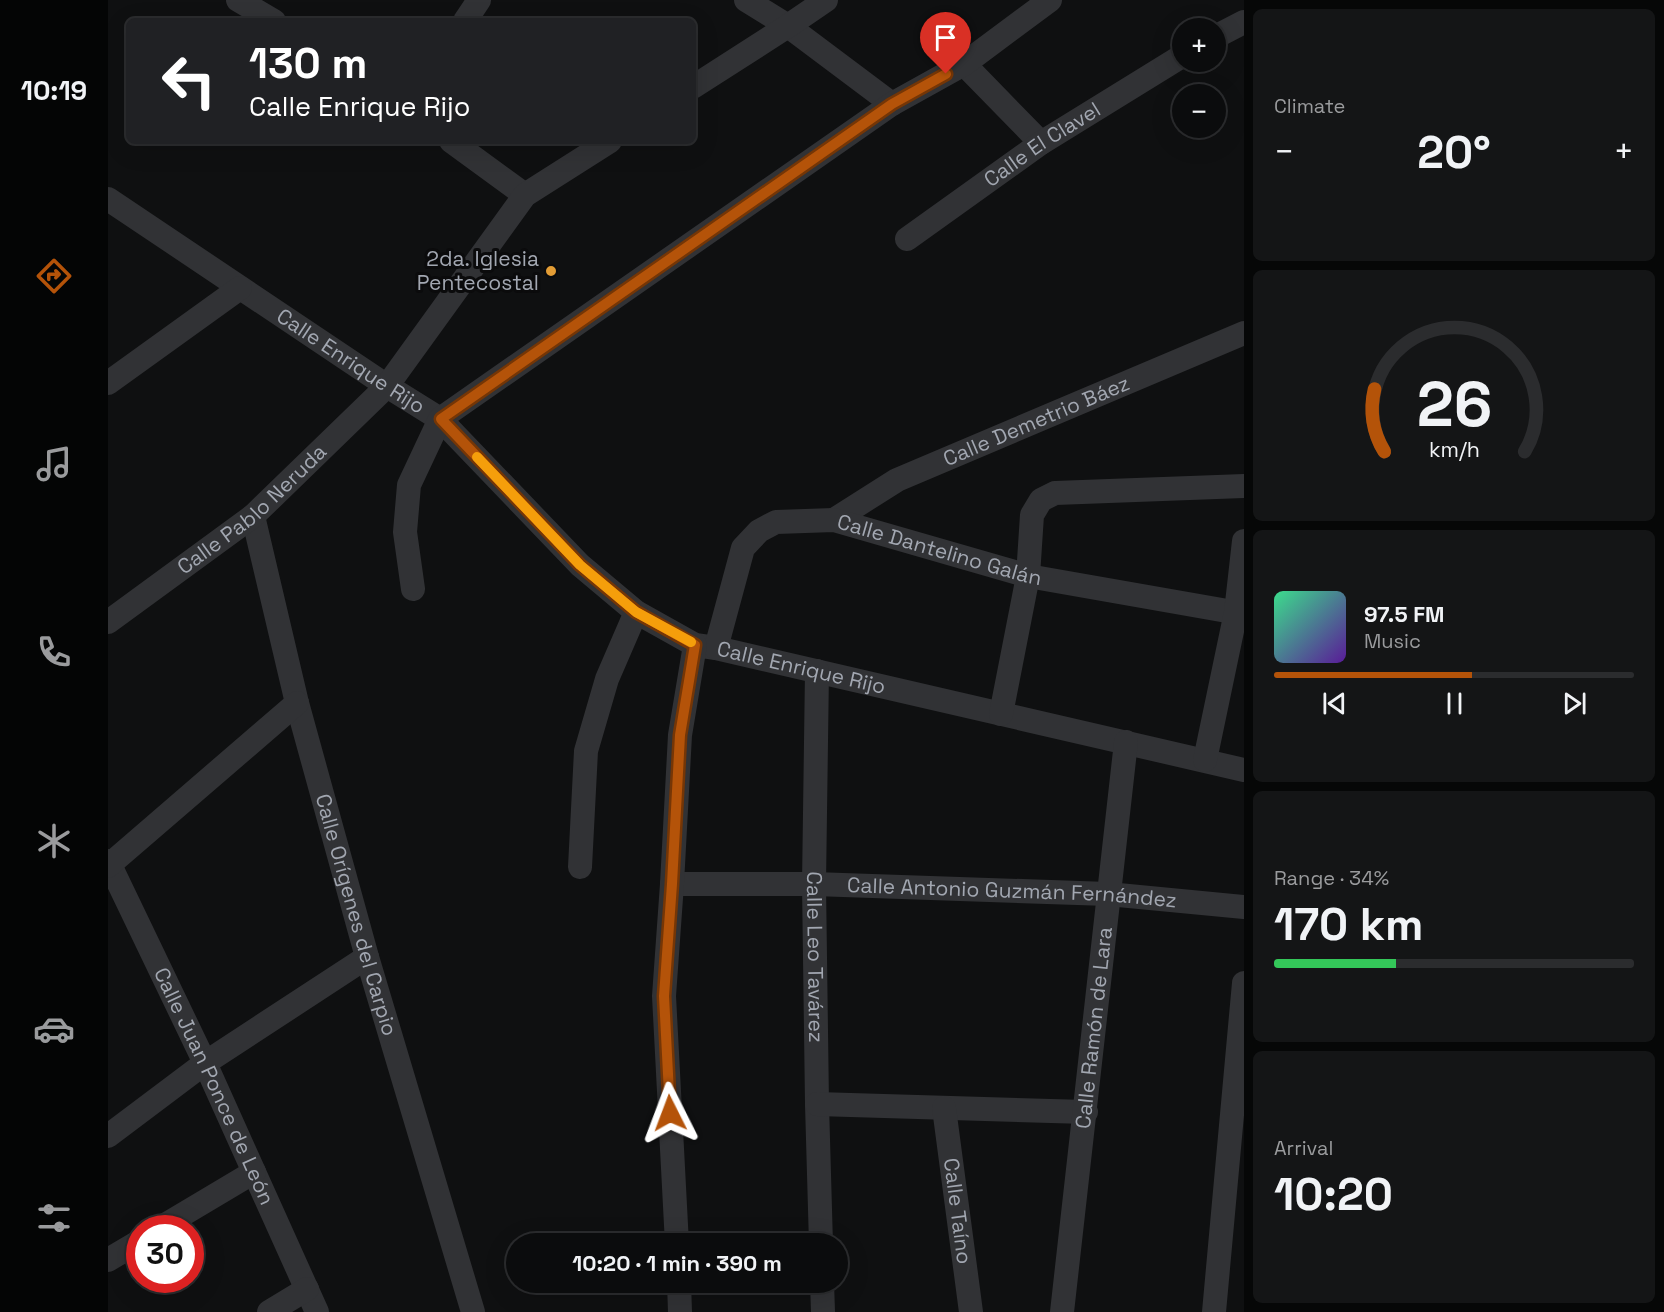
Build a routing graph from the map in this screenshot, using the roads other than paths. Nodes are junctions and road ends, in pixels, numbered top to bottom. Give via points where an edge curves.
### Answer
1 (238, 0) edge
2 (479, 0) edge
3 (746, 0) edge
4 (826, 0) edge
5 (1050, 0) edge
6 (270, 12) edge
7 (467, 18) edge
8 (1244, 22) edge
9 (788, 26) junction
10 (1226, 31) edge
11 (1172, 62) edge
12 (964, 64) junction
13 (696, 85) edge
14 (892, 104) junction
15 (1041, 143) junction
16 (455, 144) edge
17 (605, 144) edge
18 (525, 195) junction
19 (108, 199) edge
20 (907, 239) dead end
21 (240, 288) junction
22 (1243, 338) edge
23 (108, 383) edge
24 (387, 386) junction
25 (441, 419) junction
26 (1244, 486) edge
27 (253, 516) junction
28 (834, 520) junction
29 (1244, 541) edge
30 (1028, 576) junction
31 (413, 590) dead end
32 (636, 612) junction
33 (1240, 613) edge
34 (108, 622) edge
35 (706, 646) junction
36 (817, 671) junction
37 (297, 702) junction
38 (1001, 714) junction
39 (1126, 742) junction
40 (1205, 760) junction
41 (1244, 770) edge
42 (109, 864) edge
43 (580, 867) dead end
44 (672, 884) junction
45 (814, 884) junction
46 (1108, 894) junction
47 (1244, 907) edge
48 (367, 957) junction
49 (1244, 984) edge
50 (205, 1063) junction
51 (817, 1104) junction
52 (944, 1108) junction
53 (1086, 1112) junction
54 (108, 1136) edge
55 (254, 1172) junction
56 (182, 1215) edge
57 (676, 1233) edge
58 (821, 1233) edge
59 (126, 1249) edge
60 (108, 1260) edge
61 (307, 1288) junction
62 (679, 1293) edge
63 (822, 1293) edge
64 (269, 1312) edge
65 (317, 1312) edge
66 (473, 1312) edge
67 (680, 1312) edge
68 (823, 1312) edge
69 (971, 1312) edge
70 (1062, 1312) edge
71 (1214, 1312) edge

1 - 6 street
2 - 7 street
3 - 9 street
4 - 9 street
5 - 12 street
8 - 10 street
9 - 13 street
9 - 14 street
11 - 15 street, Calle El Clavel
12 - 14 street
12 - 15 street
14 - 25 street
15 - 20 street, Calle El Clavel
16 - 18 street
17 - 18 street
18 - 24 street, Calle Pablo Neruda
19 - 21 street, Calle Enrique Rijo
21 - 23 street
21 - 24 street, Calle Enrique Rijo
22 - 28 street, Calle Demetrio Báez via 897,480
24 - 25 street, Calle Enrique Rijo
24 - 27 street, Calle Pablo Neruda
25 - 31 street via 409,485 405,532
25 - 32 street, Calle Enrique Rijo via 580,565
26 - 30 street via 1055,493 1041,500 1032,515
27 - 34 street, Calle Pablo Neruda
27 - 37 street, Calle Orígenes del Carpio
28 - 30 street, Calle Dantelino Galán
28 - 35 street, Calle Dantelino Galán via 776,522 759,531 743,548
29 - 33 street
30 - 33 street, Calle Dantelino Galán
30 - 38 street
32 - 35 street, Calle Enrique Rijo
32 - 43 street via 607,679 586,751
33 - 40 street
35 - 36 street, Calle Enrique Rijo
35 - 44 street, Calle Dantelino Galán via 680,735
36 - 38 street, Calle Enrique Rijo
36 - 45 street, Calle Leo Tavárez
37 - 42 street
37 - 48 street, Calle Orígenes del Carpio
38 - 39 street, Calle Enrique Rijo
39 - 40 street, Calle Enrique Rijo
39 - 46 street, Calle Ramón de Lara
40 - 41 street, Calle Enrique Rijo
42 - 50 street, Calle Juan Ponce de León
44 - 45 street, Calle Antonio Guzmán Fernández
44 - 57 street, Calle Dantelino Galán via 664,996
45 - 46 street, Calle Antonio Guzmán Fernández
45 - 51 street, Calle Leo Tavárez
46 - 47 street, Calle Antonio Guzmán Fernández
46 - 53 street, Calle Ramón de Lara
48 - 50 street
48 - 66 street, Calle Orígenes del Carpio
49 - 71 street
50 - 54 street
50 - 55 street, Calle Juan Ponce de León
51 - 52 street
51 - 58 street, Calle Leo Tavárez
52 - 53 street
52 - 69 street, Calle Taíno
53 - 70 street, Calle Ramón de Lara
55 - 56 street
55 - 61 street, Calle Juan Ponce de León
59 - 60 street
61 - 64 street
61 - 65 street, Calle Juan Ponce de León
62 - 67 street
63 - 68 street

